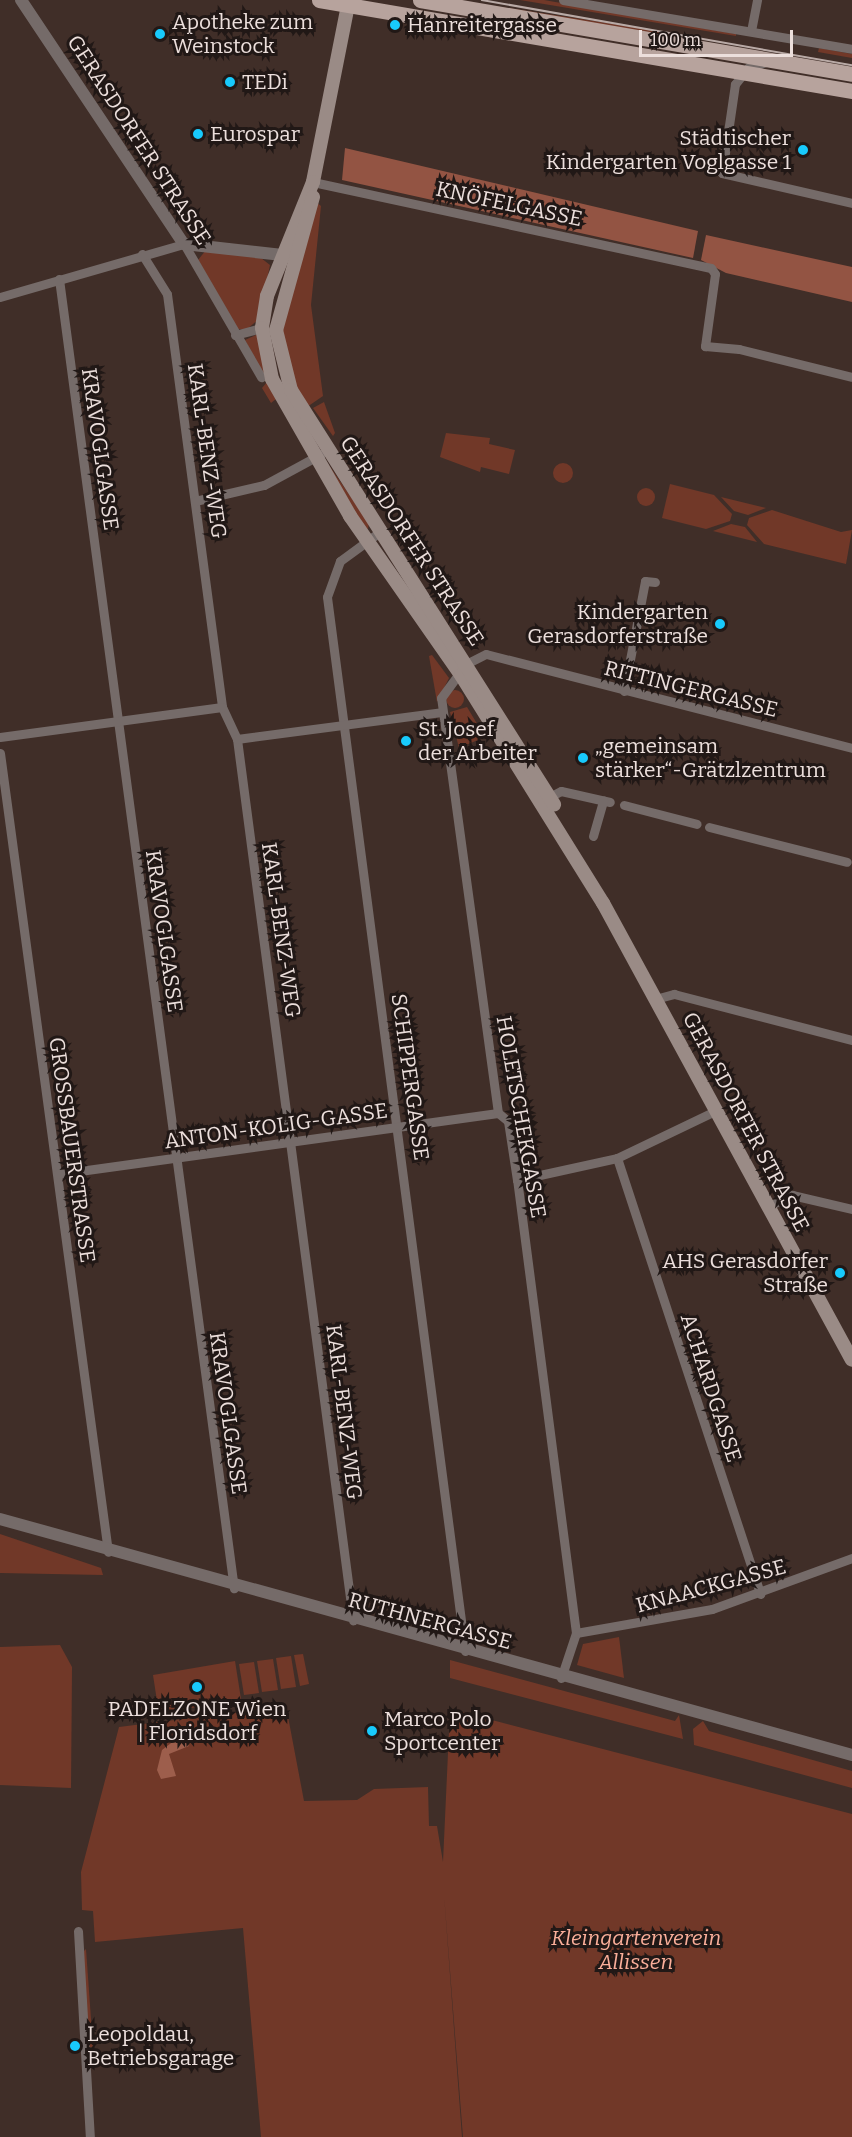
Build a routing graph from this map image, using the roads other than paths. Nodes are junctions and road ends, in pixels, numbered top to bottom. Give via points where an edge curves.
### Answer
1 (21, 0) edge
2 (320, 0) edge
3 (420, 0) edge
4 (563, 0) edge
5 (758, 0) edge
6 (349, 2) edge
7 (751, 31) junction
8 (852, 49) edge
9 (771, 61) junction
10 (741, 74) junction
11 (852, 74) edge
12 (852, 91) edge
13 (313, 182) junction
14 (852, 203) edge
15 (184, 244) junction
16 (142, 254) junction
17 (282, 255) junction
18 (59, 279) junction
19 (0, 297) edge
20 (262, 328) junction
21 (276, 330) junction
22 (235, 335) junction
23 (261, 377) dead end
24 (852, 377) edge
25 (328, 450) junction
26 (314, 458) junction
27 (195, 501) junction
28 (381, 531) junction
29 (368, 540) junction
30 (655, 582) dead end
31 (463, 670) junction
32 (624, 691) junction
33 (222, 707) junction
34 (441, 712) junction
35 (118, 720) junction
36 (344, 725) junction
37 (0, 737) edge
38 (237, 739) junction
39 (852, 748) edge
40 (0, 753) edge
41 (546, 799) junction
42 (624, 805) dead end
43 (697, 824) dead end
44 (710, 827) dead end
45 (593, 837) dead end
46 (847, 862) dead end
47 (655, 999) junction
48 (852, 1040) edge
49 (717, 1110) junction
50 (498, 1113) junction
51 (399, 1127) junction
52 (291, 1142) junction
53 (176, 1158) junction
54 (616, 1158) junction
55 (58, 1174) junction
56 (517, 1180) junction
57 (767, 1207) junction
58 (852, 1209) edge
59 (852, 1360) edge
60 (0, 1519) edge
61 (108, 1552) junction
62 (852, 1558) edge
63 (234, 1588) junction
64 (760, 1594) junction
65 (353, 1620) junction
66 (576, 1633) junction
67 (465, 1650) junction
68 (561, 1678) junction
69 (852, 1755) edge
70 (78, 1931) dead end
71 (90, 2137) edge

1 - 15 street, GERASDORFER STRASSE
2 - 6 main road
3 - 9 main road
4 - 7 street
5 - 7 street
6 - 10 main road
6 - 13 main road
7 - 8 street
9 - 10 street
9 - 11 main road
10 - 12 main road
10 - 14 street via 722,173
13 - 17 main road
13 - 21 main road, GERASDORFER STRASSE
13 - 24 street, KNÖFELGASSE via 697,264 715,274 705,346 739,349
15 - 16 street
15 - 17 street
15 - 22 street, GERASDORFER STRASSE
16 - 18 street
16 - 27 street, KARL-BENZ-WEG via 167,294
17 - 20 main road, GERASDORFER STRASSE
17 - 21 main road via 287,268 276,302
18 - 19 street
18 - 35 street, KRAVOGLGASSE
20 - 22 street
20 - 26 main road, GERASDORFER STRASSE via 282,405
21 - 25 main road, GERASDORFER STRASSE via 291,390
22 - 23 street, GERASDORFER STRASSE
25 - 26 street
25 - 28 main road, GERASDORFER STRASSE
26 - 27 street via 264,485
26 - 29 main road, GERASDORFER STRASSE
27 - 33 street, KARL-BENZ-WEG
28 - 29 street, SCHIPPERGASSE
28 - 31 main road, GERASDORFER STRASSE
29 - 31 main road, GERASDORFER STRASSE
29 - 36 street, SCHIPPERGASSE via 340,561 328,585
30 - 32 street via 645,581
31 - 32 street, RITTINGERGASSE via 486,654
31 - 34 street, HOLETSCHEKGASSE via 445,690
31 - 41 main road, GERASDORFER STRASSE
32 - 39 street, RITTINGERGASSE
33 - 35 street
33 - 38 street, KARL-BENZ-WEG
34 - 36 street
34 - 50 street, HOLETSCHEKGASSE
35 - 37 street
35 - 53 street, KRAVOGLGASSE
36 - 38 street
36 - 51 street, SCHIPPERGASSE
38 - 52 street, KARL-BENZ-WEG
40 - 55 street, GROSSBAUERSTRASSE
41 - 45 street via 561,791 607,801
41 - 47 main road, GERASDORFER STRASSE
42 - 43 street
44 - 46 street
47 - 48 street via 674,994
47 - 49 main road, GERASDORFER STRASSE
49 - 54 street
49 - 57 main road, GERASDORFER STRASSE
50 - 51 street, ANTON-KOLIG-GASSE
50 - 56 street, HOLETSCHEKGASSE via 508,1121
51 - 52 street, ANTON-KOLIG-GASSE
51 - 67 street, SCHIPPERGASSE
52 - 53 street, ANTON-KOLIG-GASSE
52 - 65 street, KARL-BENZ-WEG
53 - 55 street, ANTON-KOLIG-GASSE
53 - 63 street, KRAVOGLGASSE
54 - 56 street
54 - 64 street, ACHARDGASSE
55 - 61 street, GROSSBAUERSTRASSE
56 - 66 street, HOLETSCHEKGASSE
57 - 58 street via 792,1195
57 - 59 main road, GERASDORFER STRASSE
60 - 61 street, RUTHNERGASSE
61 - 63 street, RUTHNERGASSE
62 - 64 street, KNAACKGASSE
63 - 65 street, RUTHNERGASSE
64 - 66 street, KNAACKGASSE via 652,1623
65 - 67 street, RUTHNERGASSE
66 - 68 street, HOLETSCHEKGASSE
67 - 68 street, RUTHNERGASSE
68 - 69 street, RUTHNERGASSE
70 - 71 street

